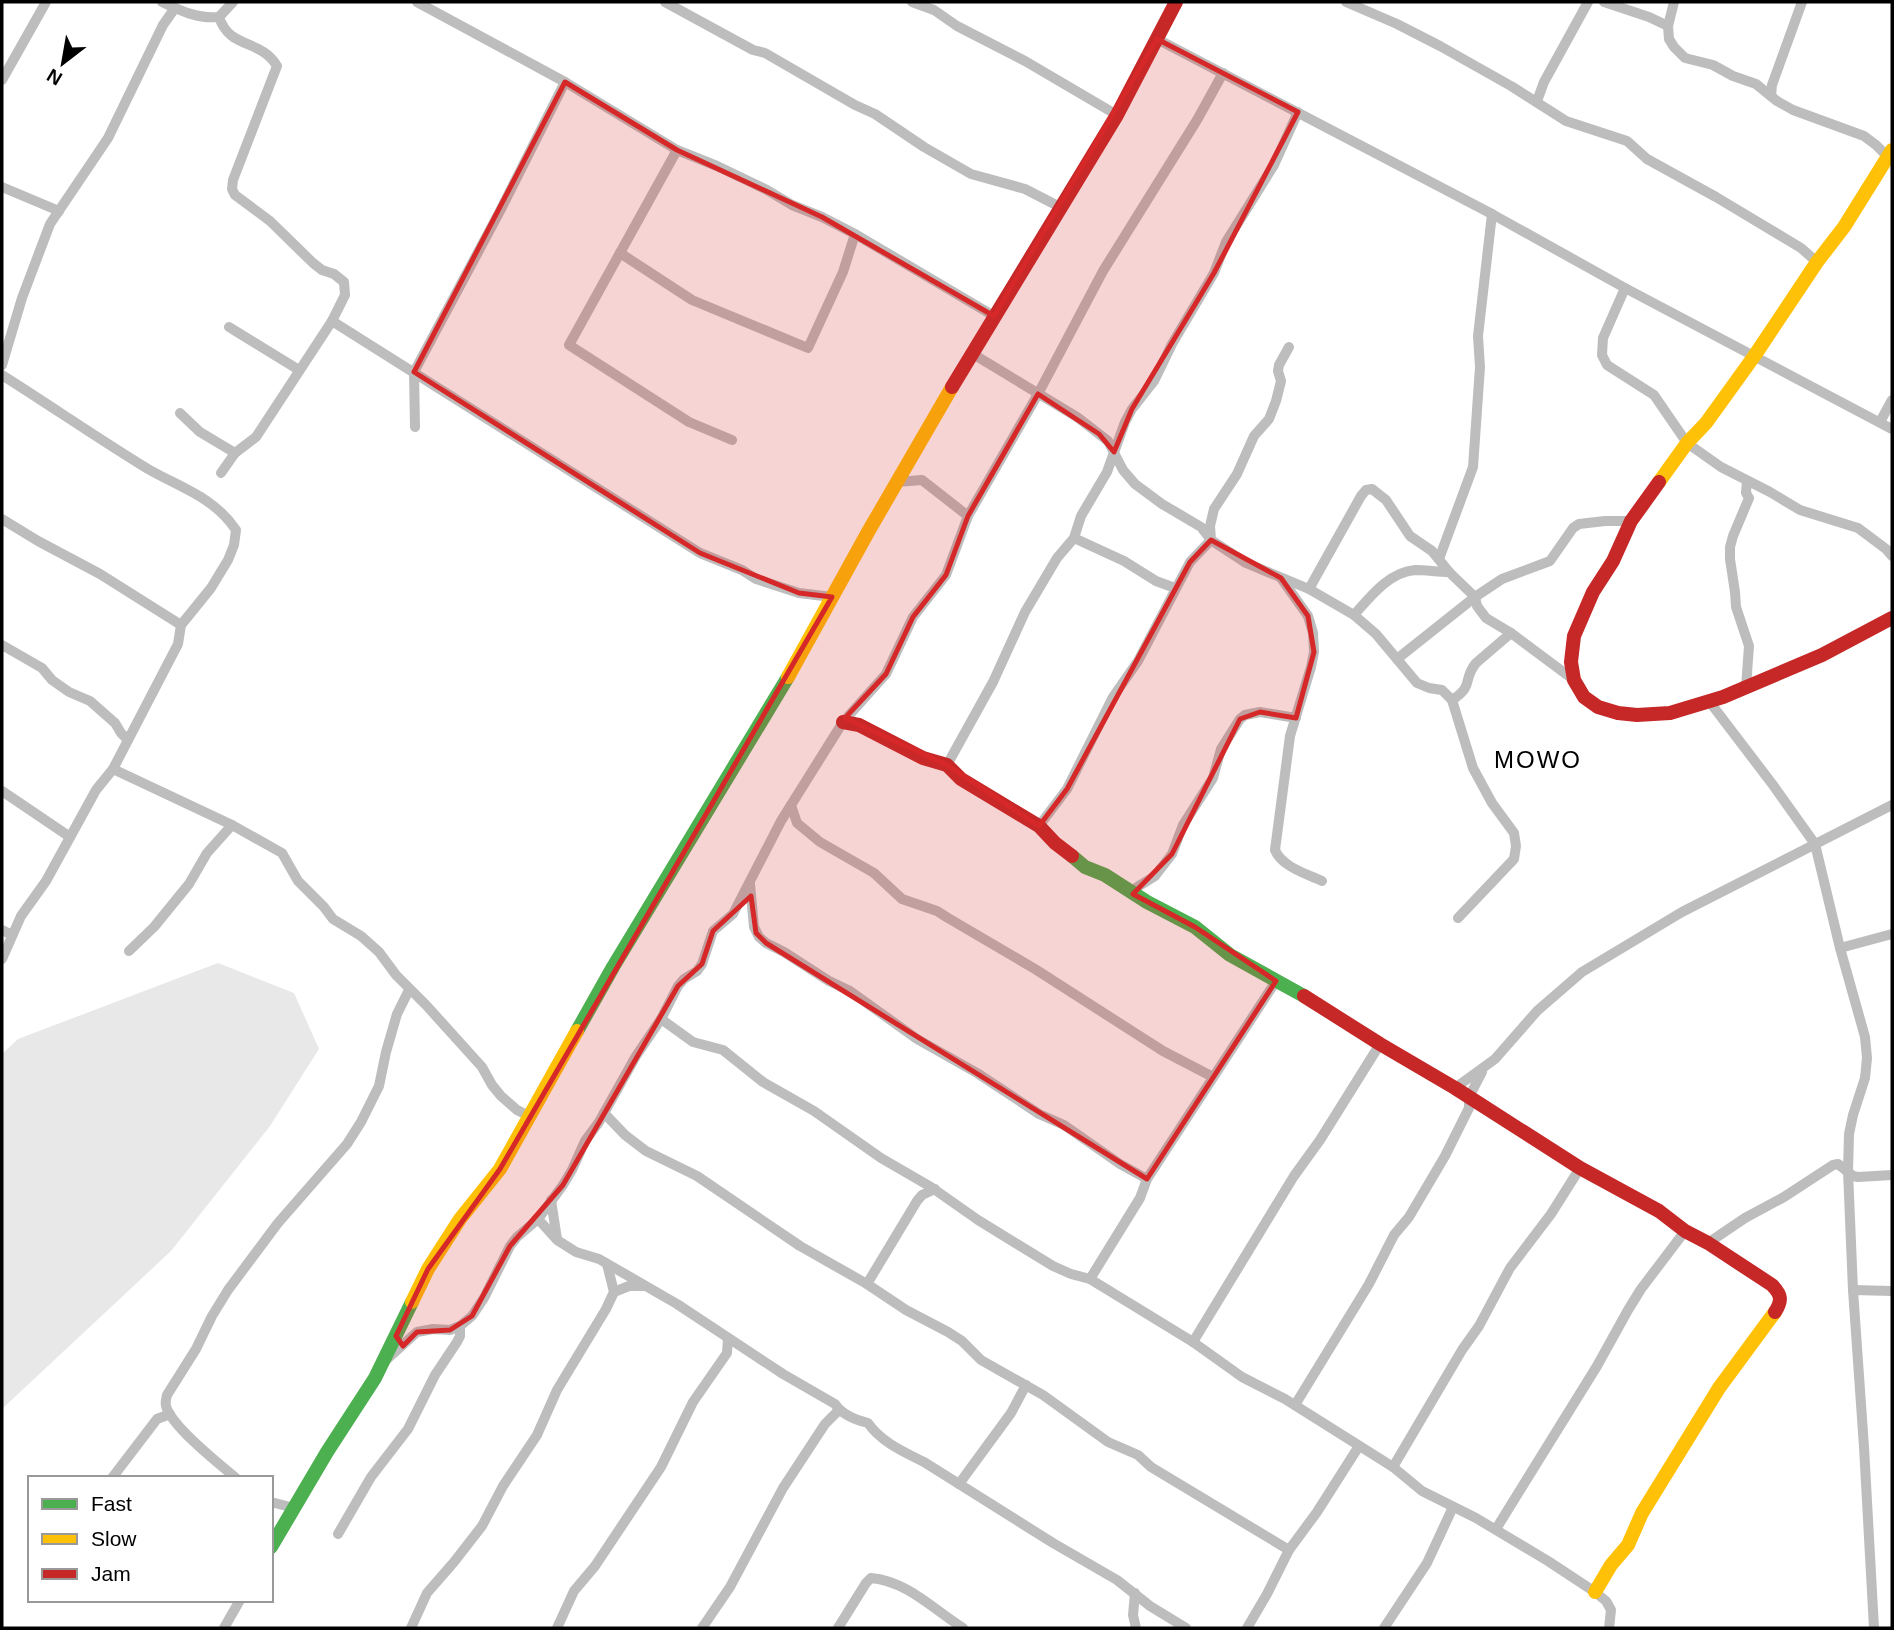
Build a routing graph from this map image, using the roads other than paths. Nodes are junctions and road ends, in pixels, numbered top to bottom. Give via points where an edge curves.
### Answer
1 (46, 2) edge
2 (162, 2) edge
3 (233, 2) edge
4 (417, 2) edge
5 (665, 2) edge
6 (912, 2) edge
7 (1175, 2) edge
8 (1346, 2) edge
9 (1588, 2) edge
10 (1604, 2) edge
11 (1674, 2) edge
12 (1802, 2) edge
13 (175, 8) junction
14 (219, 17) junction
15 (1668, 26) junction
16 (1157, 39) junction
17 (1223, 73) junction
18 (2, 80) edge
19 (565, 82) junction
20 (1771, 96) junction
21 (1537, 102) junction
22 (1298, 112) junction
23 (1117, 115) junction
24 (677, 150) junction
25 (1890, 153) edge
26 (2, 187) edge
27 (1060, 207) junction
28 (59, 211) junction
29 (1492, 214) junction
30 (855, 234) junction
31 (620, 253) junction
32 (1817, 262) junction
33 (1625, 288) junction
34 (993, 316) junction
35 (332, 321) junction
36 (229, 327) dead end
37 (1289, 346) dead end
38 (973, 354) junction
39 (1755, 355) junction
40 (2, 365) edge
41 (299, 370) junction
42 (414, 372) junction
43 (2, 375) edge
44 (1038, 394) junction
45 (1892, 400) edge
46 (180, 413) dead end
47 (1880, 422) junction
48 (415, 427) dead end
49 (1892, 429) edge
50 (732, 440) dead end
51 (1687, 443) junction
52 (1114, 452) junction
53 (236, 453) junction
54 (221, 473) dead end
55 (897, 481) junction
56 (1747, 481) junction
57 (968, 516) junction
58 (2, 519) edge
59 (1630, 521) junction
60 (1074, 538) junction
61 (1211, 540) junction
62 (1892, 556) edge
63 (1439, 559) junction
64 (1449, 572) junction
65 (1281, 578) junction
66 (1175, 588) junction
67 (1309, 589) junction
68 (832, 597) junction
69 (1475, 597) junction
70 (1353, 615) junction
71 (1892, 618) edge
72 (181, 625) junction
73 (1511, 633) junction
74 (2, 645) edge
75 (1397, 659) junction
76 (1574, 680) junction
77 (1746, 687) junction
78 (1452, 701) junction
79 (1709, 701) junction
80 (847, 716) junction
81 (1296, 718) junction
82 (128, 740) junction
83 (947, 765) junction
84 (113, 769) junction
85 (2, 791) edge
86 (791, 805) junction
87 (1892, 805) edge
88 (781, 821) junction
89 (797, 823) junction
90 (232, 825) junction
91 (1039, 826) junction
92 (70, 838) junction
93 (1815, 844) junction
94 (749, 881) junction
95 (1322, 881) dead end
96 (1147, 882) junction
97 (1131, 891) junction
98 (1147, 902) junction
99 (1458, 918) dead end
100 (2, 930) edge
101 (1892, 934) edge
102 (12, 935) junction
103 (1840, 948) junction
104 (129, 951) dead end
105 (2, 958) edge
106 (1276, 981) junction
107 (409, 990) junction
108 (662, 1019) junction
109 (1380, 1044) junction
110 (1483, 1070) junction
111 (1213, 1077) junction
112 (1455, 1088) junction
113 (1469, 1097) junction
114 (604, 1113) junction
115 (528, 1116) junction
116 (1580, 1168) junction
117 (1848, 1171) junction
118 (1892, 1175) edge
119 (1147, 1179) junction
120 (934, 1189) junction
121 (551, 1200) junction
122 (538, 1219) junction
123 (1685, 1231) junction
124 (557, 1240) junction
125 (1708, 1243) junction
126 (607, 1264) junction
127 (1090, 1279) junction
128 (867, 1284) junction
129 (644, 1286) junction
130 (1853, 1290) junction
131 (1892, 1291) edge
132 (614, 1292) junction
133 (460, 1326) junction
134 (728, 1338) junction
135 (400, 1341) junction
136 (1193, 1342) junction
137 (742, 1348) junction
138 (727, 1353) junction
139 (1026, 1385) junction
140 (1295, 1405) junction
141 (839, 1410) junction
142 (170, 1414) junction
143 (1359, 1446) junction
144 (1393, 1467) junction
145 (114, 1476) edge
146 (234, 1476) edge
147 (959, 1483) junction
148 (273, 1503) edge
149 (1453, 1507) junction
150 (294, 1508) junction
151 (1496, 1529) junction
152 (338, 1534) dead end
153 (273, 1544) edge
154 (1289, 1550) junction
155 (1595, 1592) junction
156 (1135, 1593) junction
157 (239, 1602) edge
158 (224, 1628) edge
159 (411, 1628) edge
160 (557, 1628) edge
161 (702, 1628) edge
162 (838, 1628) edge
163 (963, 1628) edge
164 (1136, 1628) edge
165 (1186, 1628) edge
166 (1247, 1628) edge
167 (1384, 1628) edge
168 (1609, 1628) edge
169 (1874, 1628) edge

1 - 18 street
2 - 13 street
3 - 14 street
4 - 19 street
5 - 27 street via 875,114 971,174 1025,189
6 - 23 street via 934,10
7 - 16 street
8 - 21 street via 1440,46
9 - 21 street
10 - 15 street
11 - 15 street
12 - 20 street
13 - 14 street
13 - 28 street via 108,138
14 - 35 street via 229,36 262,50 277,66 232,189 321,270 344,282 345,295
15 - 20 street via 1669,38 1685,58 1713,65
16 - 17 street
16 - 23 street
17 - 22 street
17 - 44 street via 1103,271
19 - 24 street
19 - 42 street
20 - 25 street via 1793,110 1864,136
21 - 32 street via 1566,121 1627,141 1647,159 1801,248
22 - 29 street
22 - 52 street via 1274,165 1226,242 1214,273 1154,380 1132,409
23 - 27 street
24 - 30 street
24 - 31 street
25 - 32 street
26 - 28 street
27 - 34 street
28 - 40 street via 41,245
29 - 33 street
29 - 63 street via 1478,336 1473,467
30 - 31 street via 808,348 692,300
30 - 34 street
31 - 50 street via 569,345 689,422
32 - 39 street
33 - 39 street
33 - 51 street via 1605,330 1604,362 1654,395
34 - 38 street
35 - 41 street
35 - 42 street
36 - 41 street
37 - 61 street via 1279,365 1281,381 1269,419 1254,436 1214,509
38 - 44 street
38 - 55 street
39 - 47 street
39 - 51 street
41 - 53 street via 256,437
42 - 48 street
42 - 68 street via 700,553 788,590
43 - 72 street via 149,469 206,499 230,521 236,530 228,560
44 - 52 street via 1077,417 1108,441
44 - 57 street
45 - 47 street
46 - 53 street via 200,432
47 - 49 street
51 - 56 street
51 - 59 street
52 - 60 street
52 - 61 street via 1135,484 1201,527
53 - 54 street
55 - 57 street via 922,480
55 - 68 street
56 - 62 street via 1800,510 1858,528
56 - 77 street via 1749,498 1733,536 1730,559 1736,607 1749,646
57 - 80 street via 946,575 913,617 886,674
58 - 72 street
59 - 69 street via 1579,524 1550,561 1502,579
59 - 76 street via 1574,636
60 - 66 street
60 - 83 street via 1025,612
61 - 65 street
61 - 66 street via 1190,562
63 - 64 street
63 - 67 street via 1410,536 1381,495 1366,490
64 - 69 street
64 - 70 street via 1403,573
65 - 67 street
65 - 81 street via 1308,616 1313,633 1311,667
66 - 91 street via 1067,789
67 - 70 street
68 - 115 street
69 - 73 street via 1486,618
69 - 75 street
70 - 75 street
71 - 77 street via 1822,655
72 - 82 street via 178,644
73 - 76 street
73 - 78 street via 1476,663 1464,693
74 - 82 street via 42,668 69,692 90,701
75 - 78 street via 1417,682 1442,690
76 - 79 street via 1584,697 1618,713 1670,713
77 - 79 street
78 - 99 street via 1473,768 1514,833 1516,846 1514,859
79 - 93 street
80 - 83 street via 911,753
80 - 86 street
81 - 95 street via 1275,850 1284,862
81 - 96 street via 1260,712 1240,719 1172,854
82 - 84 street
83 - 91 street via 961,779
84 - 90 street
84 - 92 street
85 - 92 street
86 - 88 street
86 - 89 street
87 - 93 street
88 - 89 street
88 - 94 street
89 - 111 street via 874,873 902,899 937,911
90 - 104 street via 155,927
90 - 107 street via 282,853 298,881 333,919 374,948
91 - 97 street via 1078,863
92 - 102 street
93 - 103 street
93 - 110 street via 1682,912 1582,972 1537,1011
94 - 108 street via 733,914 713,931 702,964 678,986
94 - 119 street via 754,927 766,943
96 - 97 street
96 - 98 street
97 - 98 street
98 - 106 street via 1195,927 1230,955
100 - 102 street
101 - 103 street
102 - 105 street
103 - 117 street via 1867,1058 1849,1134
106 - 109 street
106 - 111 street
107 - 115 street via 482,1067 501,1096
107 - 142 street via 397,1014 379,1086 361,1122 228,1290 167,1395
108 - 114 street
108 - 120 street via 693,1042 723,1050 763,1082
109 - 112 street
109 - 136 street
110 - 112 street
110 - 113 street
111 - 119 street
112 - 113 street
113 - 116 street
113 - 140 street via 1469,1108 1446,1156
114 - 121 street
114 - 128 street via 646,1150 697,1176 800,1246
115 - 135 street via 500,1169 428,1269
116 - 123 street via 1659,1211
116 - 144 street via 1510,1268
117 - 118 street via 1858,1177
117 - 125 street via 1833,1165
117 - 130 street
119 - 127 street
120 - 127 street via 1054,1266
120 - 128 street via 917,1201
121 - 122 street
121 - 124 street
122 - 124 street
122 - 133 street via 510,1246 484,1298
123 - 125 street
123 - 151 street via 1641,1289
124 - 126 street
125 - 155 street via 1772,1285 1780,1304 1719,1388 1642,1513 1628,1545
126 - 129 street
126 - 132 street
127 - 136 street
128 - 139 street
129 - 132 street
129 - 134 street
130 - 131 street
130 - 169 street
132 - 159 street via 482,1526 427,1593
133 - 135 street via 417,1332
133 - 152 street via 457,1342 408,1429 371,1477
134 - 137 street
134 - 138 street
135 - 150 street
136 - 140 street via 1242,1377
137 - 138 street
137 - 141 street
138 - 160 street via 693,1402 661,1467 574,1591
139 - 147 street
139 - 154 street via 1108,1441
140 - 143 street
141 - 147 street via 868,1423 891,1444
141 - 161 street via 783,1488 730,1587
142 - 145 street via 157,1419
142 - 146 street
143 - 144 street
143 - 154 street
144 - 149 street via 1422,1492
147 - 156 street
148 - 150 street
149 - 151 street
149 - 167 street via 1427,1563
150 - 153 street
151 - 155 street
154 - 166 street
155 - 168 street via 1611,1610
156 - 164 street
156 - 165 street
157 - 158 street
162 - 163 street via 866,1583 880,1578 922,1599

